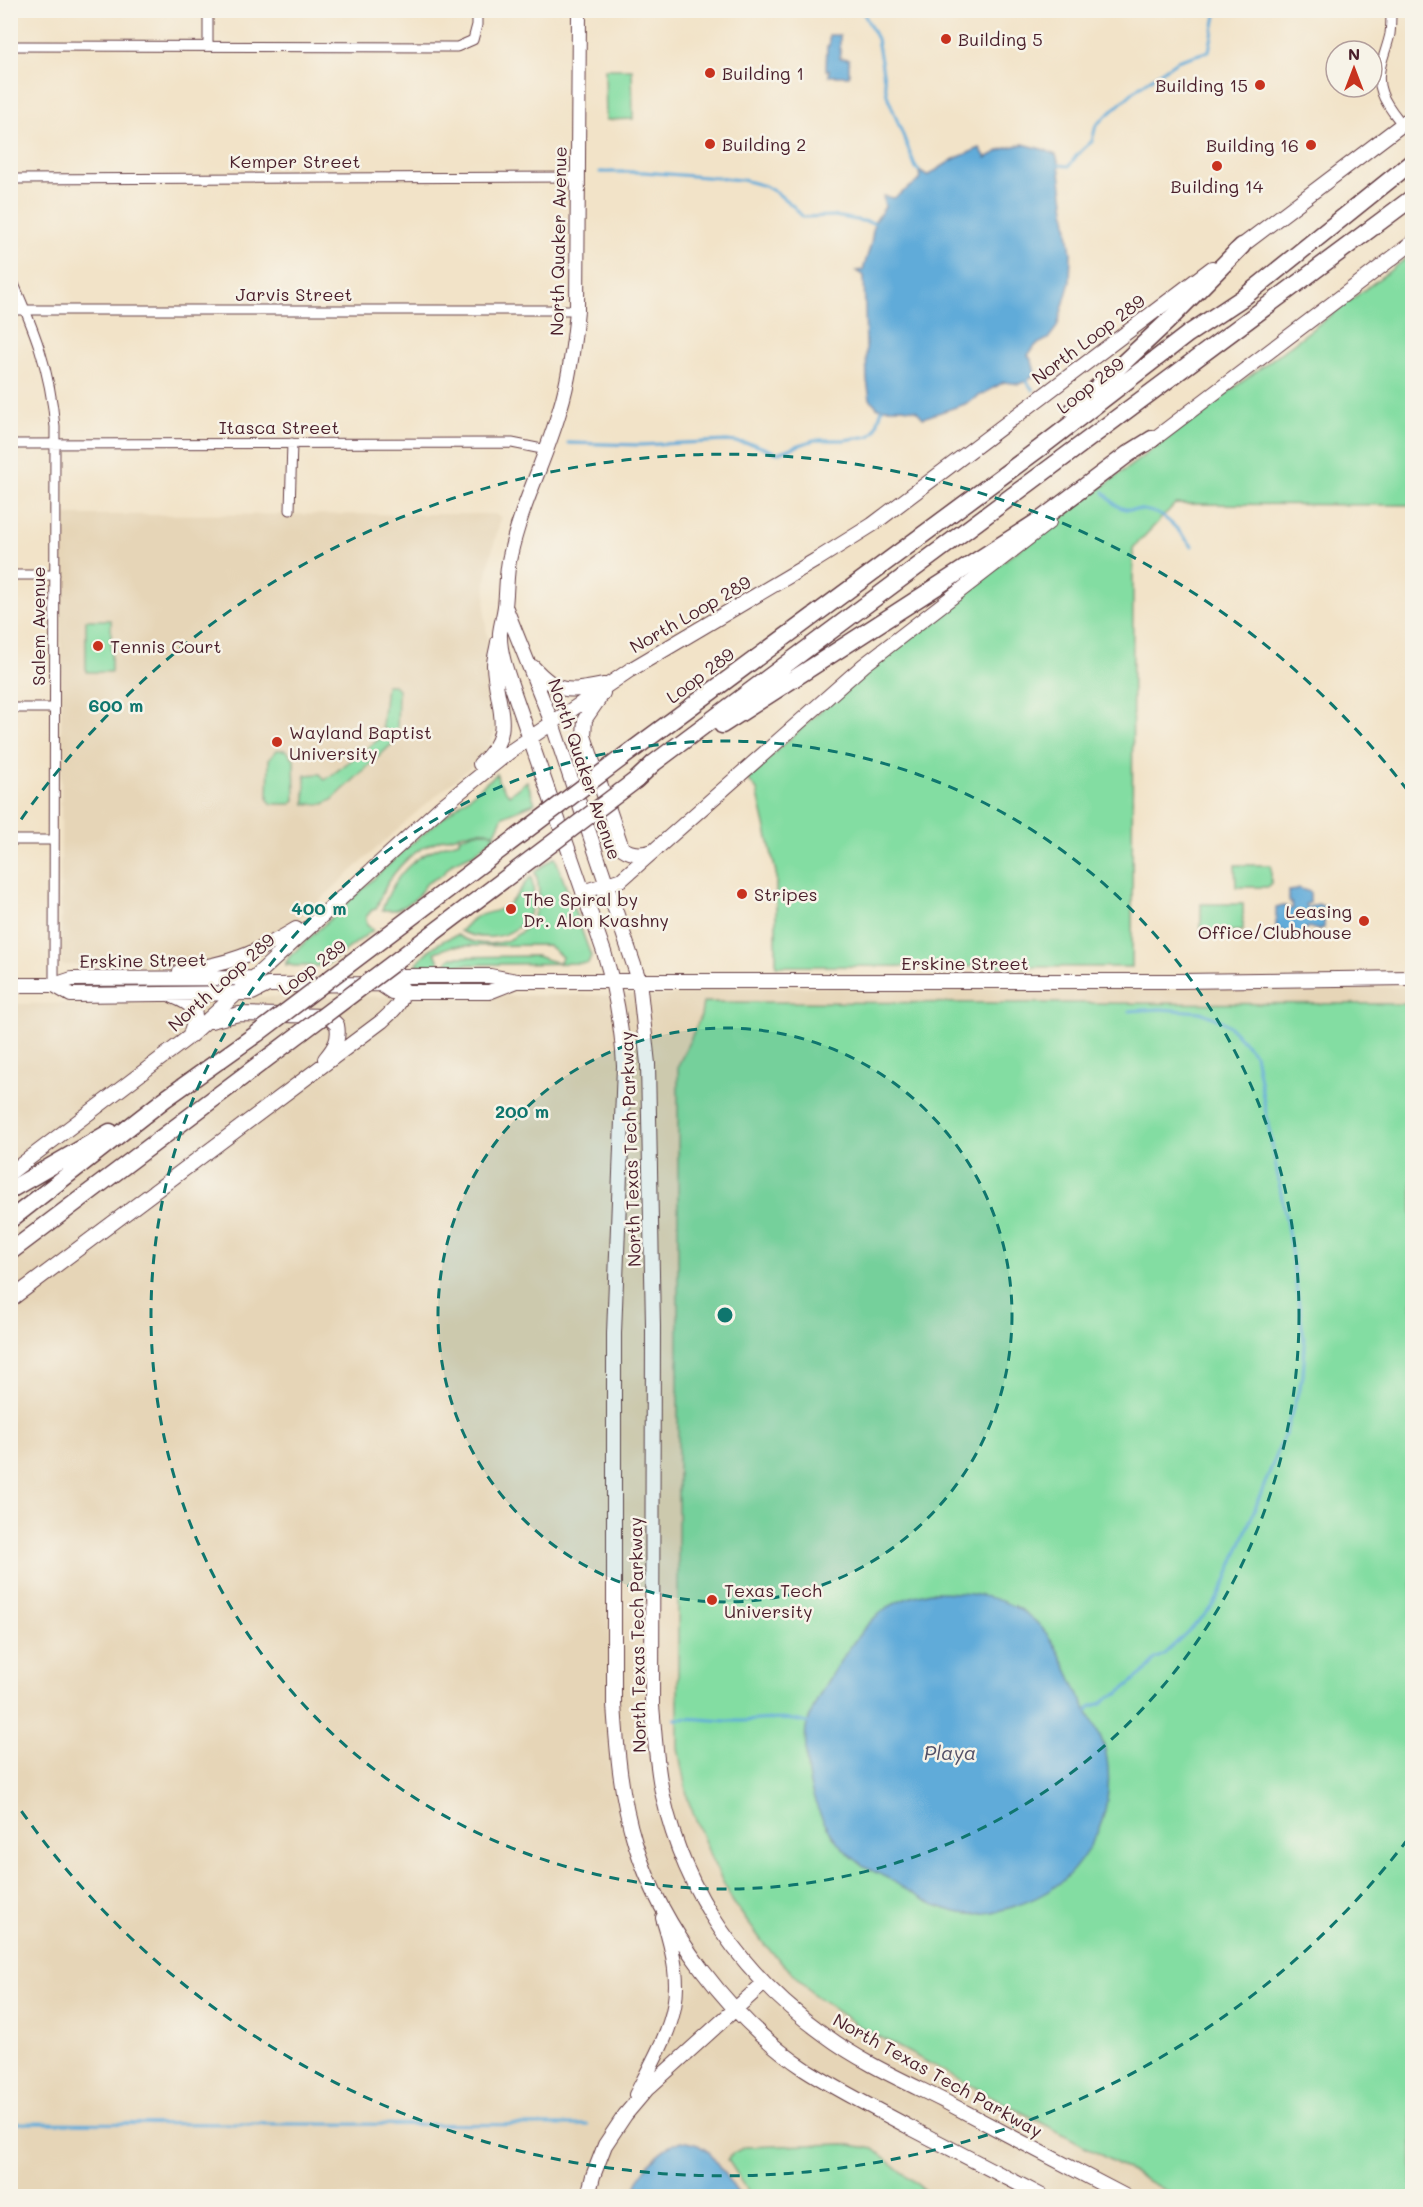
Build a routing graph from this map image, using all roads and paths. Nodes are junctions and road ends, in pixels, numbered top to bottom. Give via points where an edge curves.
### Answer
1 (208, 10) edge
2 (477, 10) edge
3 (579, 10) edge
4 (1391, 10) edge
5 (10, 46) edge
6 (208, 46) junction
7 (1407, 121) edge
8 (1413, 162) edge
9 (579, 177) junction
10 (10, 178) edge
11 (1413, 198) edge
12 (1413, 243) edge
13 (1242, 246) junction
14 (10, 275) edge
15 (10, 310) edge
16 (25, 310) junction
17 (577, 310) junction
18 (1152, 439) junction
19 (292, 443) junction
20 (10, 444) edge
21 (55, 444) junction
22 (547, 450) junction
23 (290, 510) dead end
24 (897, 553) junction
25 (10, 575) edge
26 (55, 575) junction
27 (505, 606) junction
28 (500, 634) junction
29 (528, 662) junction
30 (609, 684) junction
31 (10, 708) edge
32 (54, 708) junction
33 (552, 723) junction
34 (530, 738) junction
35 (636, 780) junction
36 (441, 807) junction
37 (10, 840) edge
38 (54, 840) junction
39 (655, 850) junction
40 (606, 885) junction
41 (583, 892) junction
42 (323, 912) junction
43 (254, 977) junction
44 (124, 978) junction
45 (1413, 978) edge
46 (385, 980) junction
47 (613, 980) junction
48 (639, 980) junction
49 (517, 981) junction
50 (10, 985) edge
51 (54, 985) junction
52 (268, 985) junction
53 (403, 992) junction
54 (237, 993) junction
55 (168, 994) junction
56 (205, 1023) junction
57 (189, 1037) junction
58 (312, 1074) junction
59 (165, 1099) junction
60 (10, 1173) edge
61 (10, 1190) edge
62 (10, 1220) edge
63 (10, 1252) edge
64 (10, 1300) edge
65 (655, 1893) junction
66 (763, 1984) junction
67 (735, 2009) junction
68 (625, 2115) junction
69 (588, 2196) edge
70 (1042, 2196) edge
71 (1125, 2196) edge

1 - 6 street
2 - 6 street via 476,34 470,42 457,47
3 - 9 main road, North Quaker Avenue
4 - 7 street via 1390,34 1380,63 1380,84 1390,109
5 - 6 street
7 - 13 main road, North Loop 289
8 - 24 highway, Loop 289 via 1244,297 1188,334
9 - 10 street, Kemper Street
9 - 17 main road, North Quaker Avenue
11 - 35 highway via 783,666
12 - 18 main road
13 - 24 highway via 1071,412 922,526
13 - 30 main road, North Loop 289 via 872,525
14 - 16 street, Salem Avenue
15 - 16 street, Jarvis Street
16 - 17 street, Jarvis Street
16 - 21 street, Salem Avenue via 43,355 52,393
17 - 22 main road, North Quaker Avenue via 569,374
18 - 35 highway via 1043,518 722,724 655,773
18 - 39 main road via 1132,459 864,665
19 - 21 street, Itasca Street
19 - 22 street, Itasca Street via 512,443
19 - 23 street
20 - 21 street, Itasca Street
21 - 26 street, Salem Avenue
22 - 27 main road, North Quaker Avenue via 513,542
24 - 59 highway, Loop 289, bridge
25 - 26 street
26 - 32 street, Salem Avenue
27 - 28 main road, North Quaker Avenue
27 - 29 main road, North Quaker Avenue
28 - 34 main road, North Quaker Avenue via 506,669
28 - 36 main road via 494,664 502,720 499,740 492,755 455,784
29 - 30 main road via 544,679 564,690
29 - 33 main road, North Quaker Avenue
30 - 33 main road, North Loop 289
30 - 39 main road via 585,719 584,736 622,848 640,854
31 - 32 street
32 - 38 street, Salem Avenue
33 - 34 main road, North Loop 289
33 - 40 main road, North Quaker Avenue
34 - 36 main road, North Loop 289
34 - 41 main road, North Quaker Avenue
35 - 63 highway, bridge
36 - 42 main road, North Loop 289
37 - 38 street
38 - 51 street, Salem Avenue
39 - 40 main road via 622,879
40 - 41 main road
40 - 48 main road, North Quaker Avenue
41 - 47 main road, North Quaker Avenue
42 - 43 main road, North Loop 289
42 - 44 main road via 232,961
43 - 44 main road, Erskine Street
43 - 52 main road
43 - 54 main road, North Loop 289
44 - 51 main road, Erskine Street via 72,979
45 - 48 main road, Erskine Street
46 - 49 main road, Erskine Street via 490,976
46 - 52 main road, Erskine Street
46 - 53 main road, Erskine Street via 392,992
47 - 48 main road, Erskine Street
47 - 49 main road, Erskine Street
47 - 65 main road, North Texas Tech Parkway via 624,1066 614,1334 614,1704 624,1800 635,1845
48 - 66 main road, North Texas Tech Parkway via 648,1076 653,1347 652,1706 656,1755 675,1838 692,1880 717,1925
49 - 53 main road, Erskine Street via 489,992
50 - 51 main road, Erskine Street
51 - 55 main road, Erskine Street via 71,995
52 - 54 main road, Erskine Street via 252,993
53 - 58 main road via 399,1005 382,1022
54 - 55 main road, Erskine Street
54 - 56 main road, North Loop 289
55 - 57 main road via 188,1002 194,1009 196,1018
56 - 57 main road, North Loop 289
56 - 58 main road via 239,1014 328,1016 338,1025 336,1043
57 - 60 main road, North Loop 289
58 - 64 main road
59 - 61 highway
59 - 62 highway, Loop 289
65 - 67 main road, North Texas Tech Parkway via 685,1946
65 - 68 main road via 674,1956 676,2003 670,2027
66 - 67 main road
66 - 71 main road, North Texas Tech Parkway via 826,2037 870,2063
67 - 68 main road via 647,2089
67 - 70 main road, North Texas Tech Parkway via 804,2068
68 - 69 main road via 605,2145

